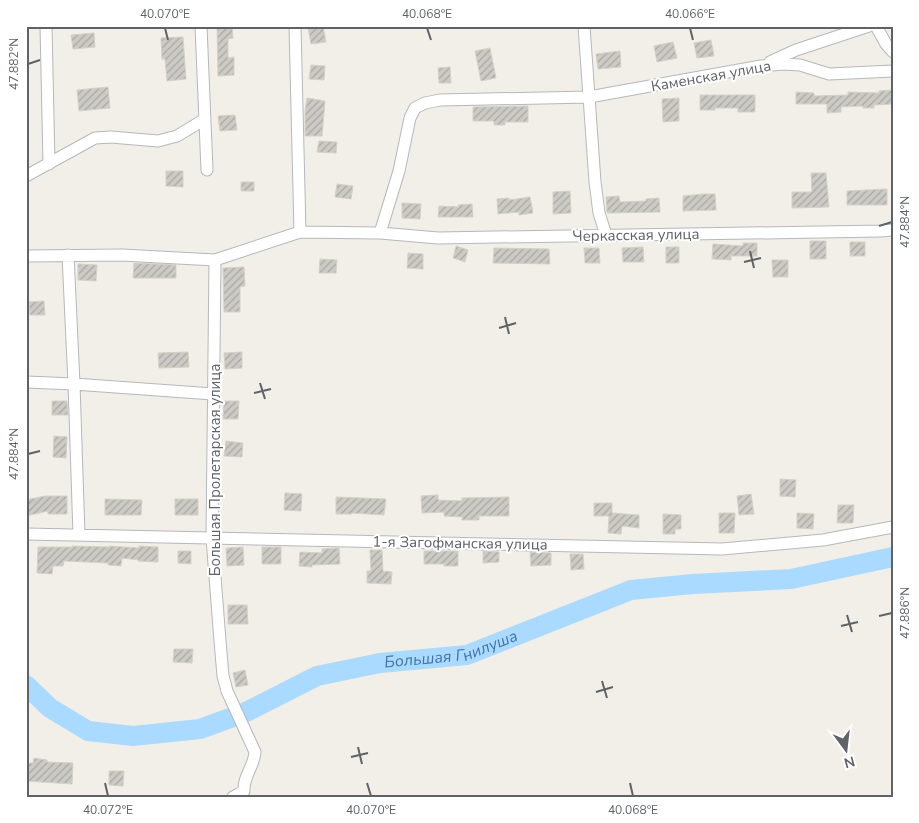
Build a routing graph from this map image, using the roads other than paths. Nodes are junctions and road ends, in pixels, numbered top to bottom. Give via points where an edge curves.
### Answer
1 (46, 26) edge
2 (202, 26) edge
3 (295, 26) edge
4 (584, 26) edge
5 (869, 26) edge
6 (876, 26) edge
7 (893, 52) edge
8 (761, 66) junction
9 (893, 71) edge
10 (589, 98) junction
11 (205, 118) junction
12 (49, 164) junction
13 (207, 170) dead end
14 (26, 176) edge
15 (893, 230) edge
16 (300, 232) junction
17 (380, 233) junction
18 (606, 235) junction
19 (26, 256) edge
20 (68, 256) junction
21 (215, 260) junction
22 (26, 382) edge
23 (74, 384) junction
24 (213, 394) junction
25 (893, 527) edge
26 (26, 534) edge
27 (79, 535) junction
28 (212, 538) junction
29 (232, 797) edge

1 - 12 street
2 - 11 street
3 - 16 street
4 - 10 street
5 - 8 street via 796,50
6 - 7 street
8 - 9 street, Каменская улица via 800,65 829,74
8 - 10 street, Каменская улица
10 - 17 street, Каменская улица via 440,100 415,108
10 - 18 street via 599,213
11 - 12 street via 177,136 158,141 96,138
11 - 13 street
12 - 14 street
15 - 18 street, Черкасская улица
16 - 17 street, Черкасская улица
16 - 21 street, Черкасская улица
17 - 18 street, Черкасская улица via 438,238
19 - 20 street
20 - 21 street via 122,254
20 - 23 street
21 - 24 street, Большая Пролетарская улица
22 - 23 street
23 - 24 street
23 - 27 street
24 - 28 street, Большая Пролетарская улица
25 - 28 street, 1-я Загофманская улица via 823,540 722,549
26 - 27 street, 1-я Загофманская улица
27 - 28 street, 1-я Загофманская улица
28 - 29 street, Большая Пролетарская улица via 223,676 234,709 255,752 244,791

